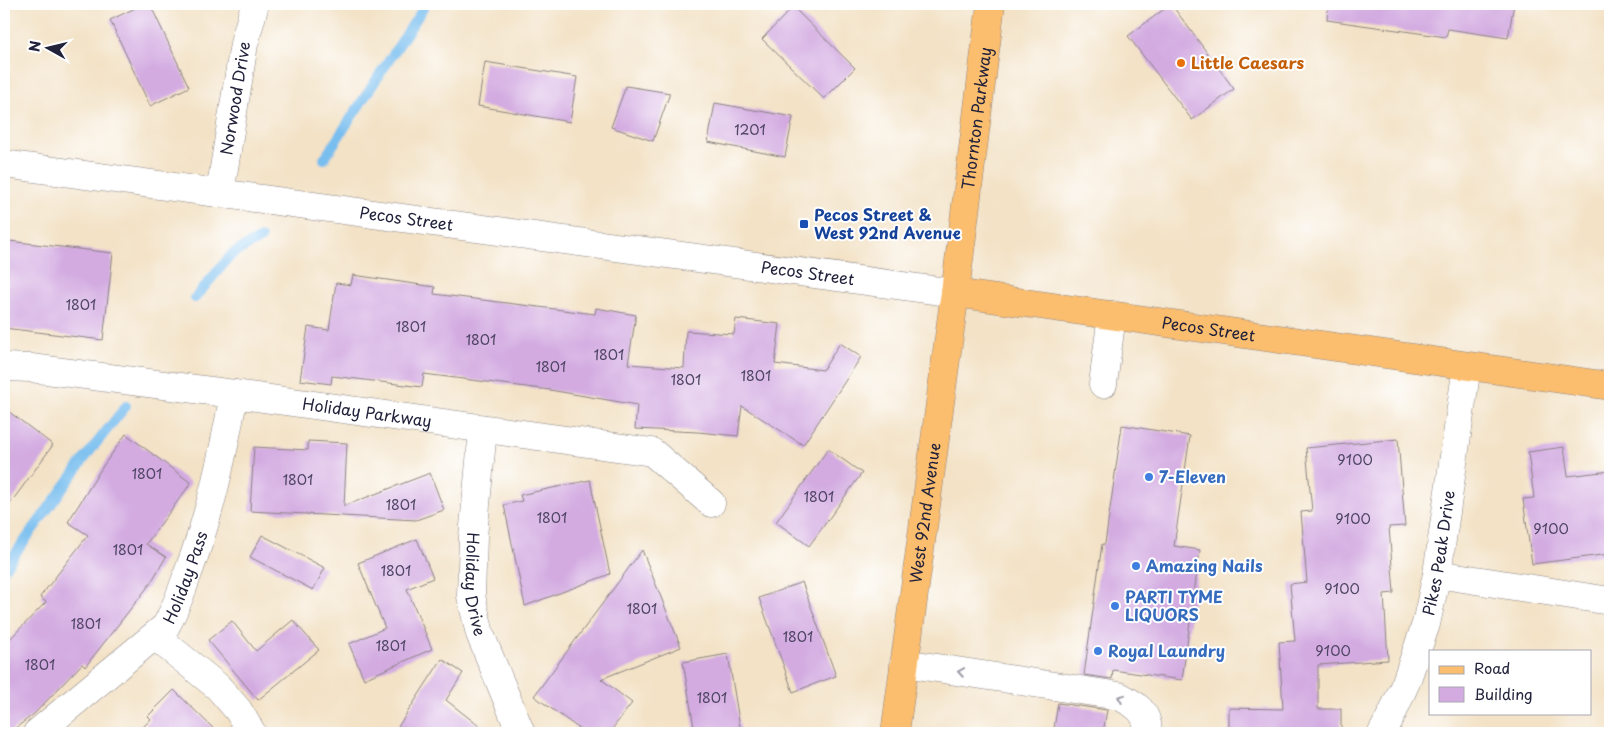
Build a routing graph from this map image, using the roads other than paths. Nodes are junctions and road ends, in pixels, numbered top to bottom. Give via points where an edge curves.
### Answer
1 (255, 4) edge
2 (991, 4) edge
3 (4, 164) edge
4 (220, 193) junction
5 (955, 292) junction
6 (1112, 315) junction
7 (1467, 366) junction
8 (4, 367) edge
9 (1103, 384) dead end
10 (1610, 386) edge
11 (234, 394) junction
12 (483, 429) junction
13 (711, 504) dead end
14 (1437, 574) junction
15 (1610, 601) edge
16 (155, 636) junction
17 (904, 663) junction
18 (37, 733) edge
19 (252, 733) edge
20 (520, 733) edge
21 (895, 733) edge
22 (1148, 733) edge
23 (1382, 733) edge

1 - 4 street, Norwood Drive via 244,44
2 - 5 main road, Thornton Parkway
3 - 4 street, Pecos Street
4 - 5 street, Pecos Street
5 - 6 main road, Pecos Street
5 - 17 main road, West 92nd Avenue
6 - 7 main road, Pecos Street
6 - 9 street
7 - 10 main road, Pecos Street
7 - 14 street, Pikes Peak Drive
8 - 11 street, Holiday Parkway
11 - 12 street, Holiday Parkway
11 - 16 street, Holiday Pass via 202,536 174,610 166,626
12 - 13 street, Holiday Parkway via 652,452
12 - 20 street, Holiday Drive via 471,596 480,634
14 - 15 street
14 - 23 street, Pikes Peak Drive via 1426,624 1406,682
16 - 18 street, Holiday Pass
16 - 19 street via 218,687
17 - 21 main road, West 92nd Avenue
22 -> 17 street via 1144,712 1119,696

